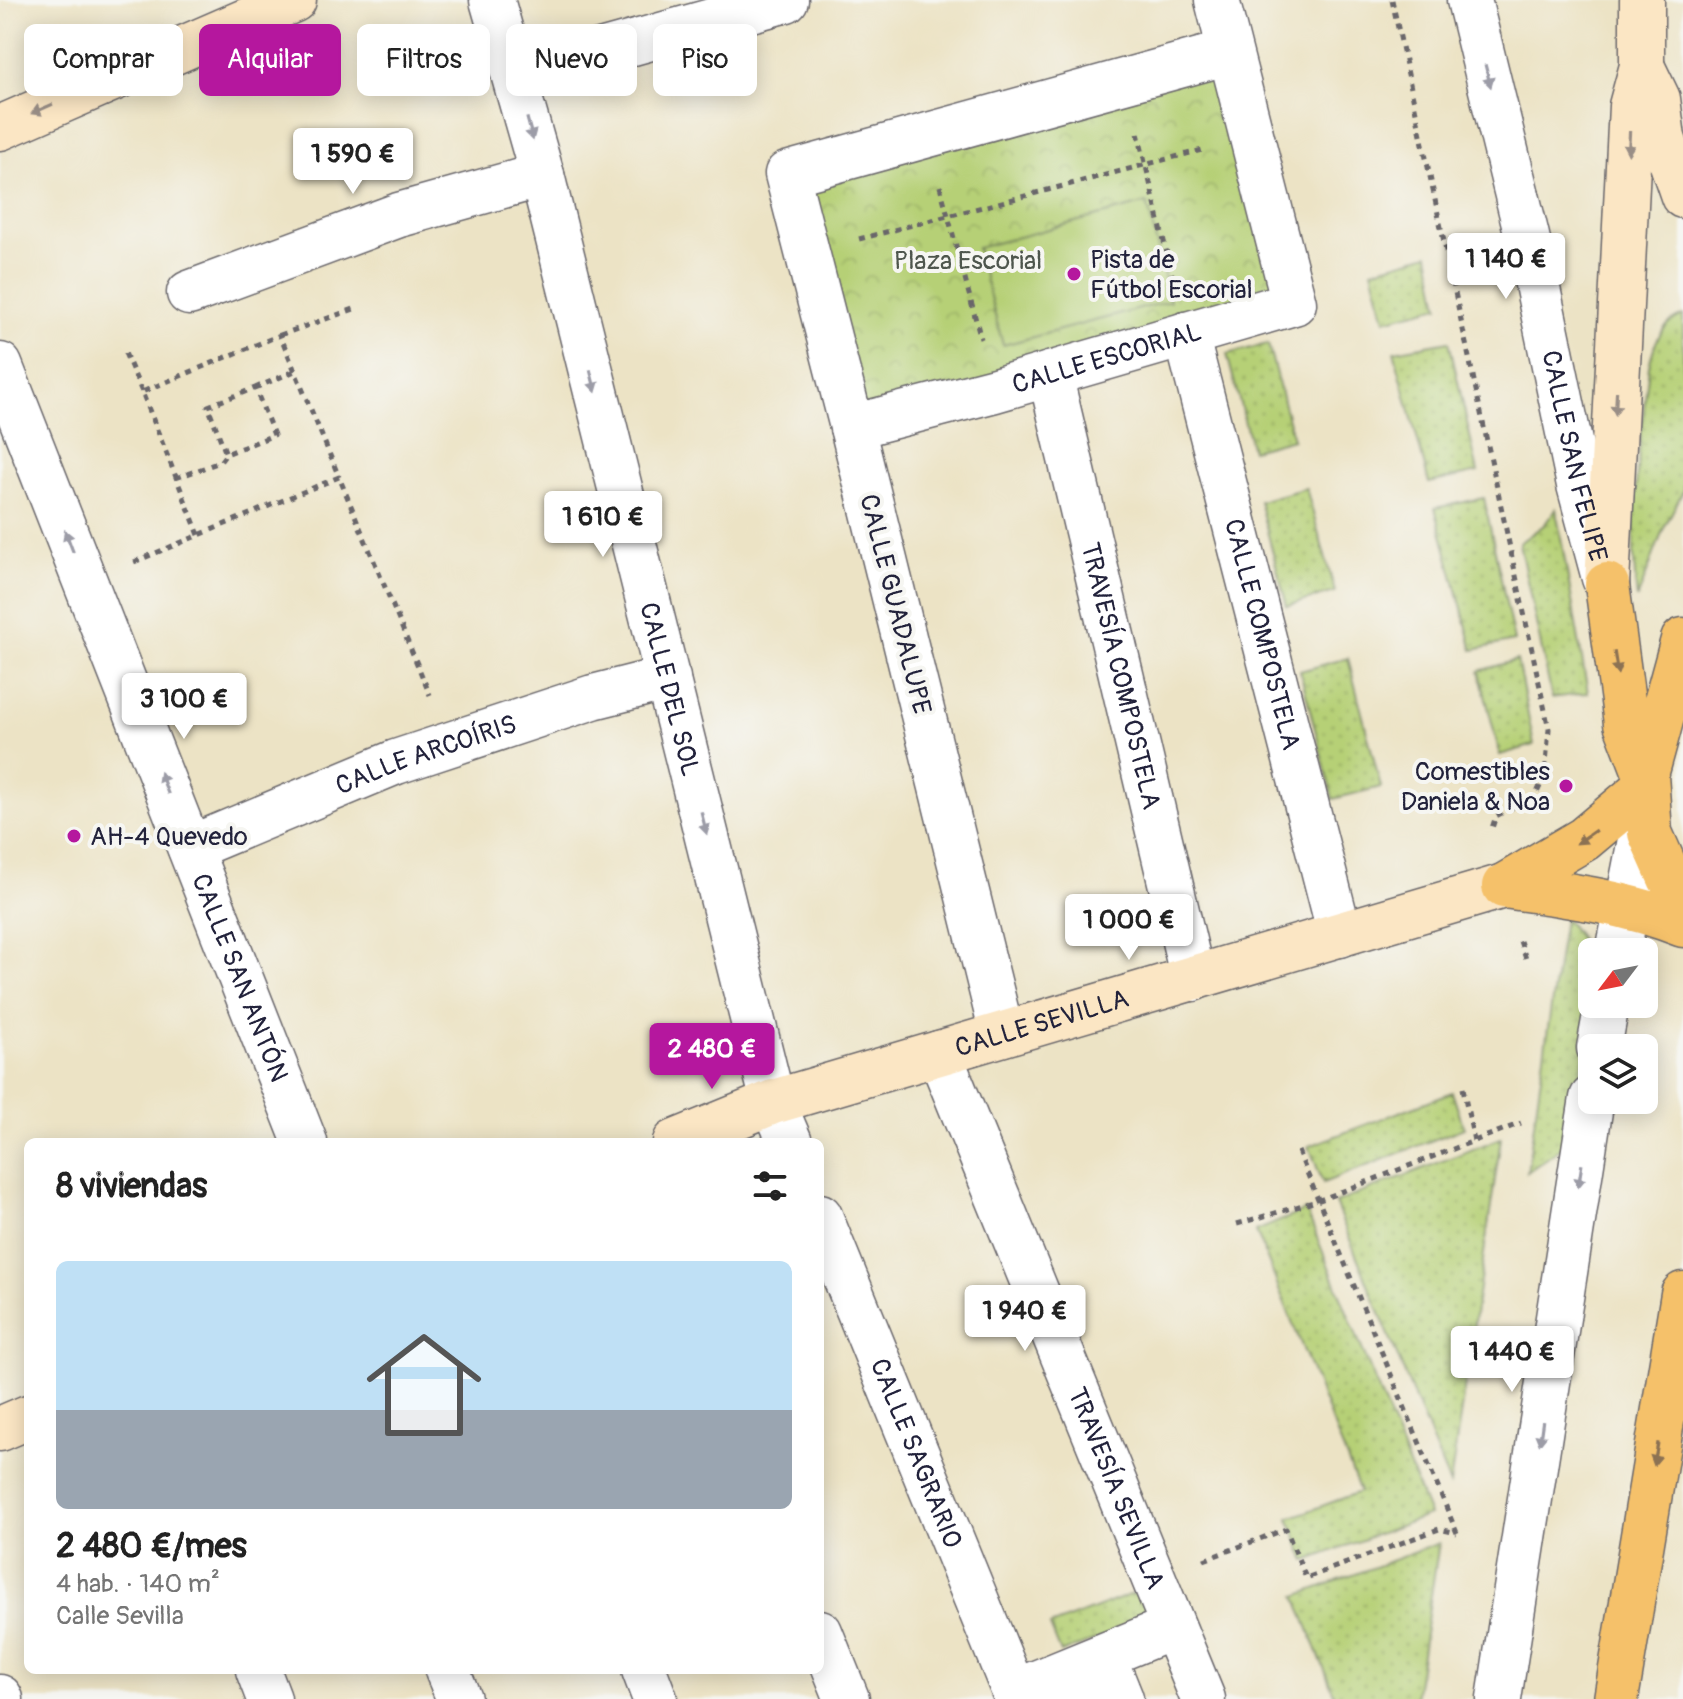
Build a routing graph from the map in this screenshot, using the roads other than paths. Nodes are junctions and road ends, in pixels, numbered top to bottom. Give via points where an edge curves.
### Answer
1 (294, 0) edge
2 (492, 0) edge
3 (786, 0) edge
4 (1217, 0) edge
5 (1469, 0) edge
6 (1642, 0) edge
7 (637, 42) edge
8 (506, 46) edge
9 (1229, 52) junction
10 (1642, 66) junction
11 (520, 96) edge
12 (0, 128) edge
13 (542, 175) junction
14 (1683, 194) edge
15 (189, 293) dead end
16 (1186, 334) junction
17 (0, 365) edge
18 (1050, 374) junction
19 (852, 427) junction
20 (1607, 585) junction
21 (1683, 640) edge
22 (668, 678) junction
23 (1646, 789) junction
24 (190, 848) junction
25 (1504, 886) junction
26 (1626, 908) junction
27 (1679, 916) edge
28 (1340, 935) junction
29 (1621, 938) edge
30 (1193, 979) junction
31 (1002, 1034) junction
32 (939, 1053) junction
33 (773, 1102) junction
34 (1590, 1114) edge
35 (303, 1138) edge
36 (685, 1138) edge
37 (788, 1138) edge
38 (824, 1226) edge
39 (1683, 1294) edge
40 (24, 1419) edge
41 (0, 1429) edge
42 (1173, 1627) junction
43 (824, 1642) edge
44 (260, 1674) edge
45 (449, 1674) edge
46 (646, 1674) edge
47 (1117, 1676) edge
48 (1005, 1695) edge
49 (269, 1699) edge
50 (459, 1699) edge
51 (655, 1699) edge
52 (847, 1699) edge
53 (1064, 1699) edge
54 (1203, 1699) edge
55 (1499, 1699) edge
56 (1616, 1699) edge

1 -> 12 main road
2 - 8 street, CALLE DEL SOL
3 - 7 street
4 - 9 street, CALLE ESCORIAL
5 -> 20 street, CALLE SAN FELIPE via 1527,236 1579,485
6 - 10 main road
9 - 16 street, CALLE ESCORIAL via 1294,303
9 - 19 street, CALLE GUADALUPE via 787,174
10 - 14 main road via 1658,99 1663,138
10 -> 20 main road via 1631,106
11 -> 13 street, CALLE DEL SOL
13 - 15 street via 399,215
13 -> 22 street, CALLE DEL SOL
16 - 18 street, CALLE ESCORIAL
16 - 28 street, CALLE COMPOSTELA
24 -> 17 street, CALLE SAN ANTÓN
18 - 19 street, CALLE ESCORIAL
18 - 30 street, TRAVESÍA COMPOSTELA
19 - 31 street, CALLE GUADALUPE
20 -> 23 highway via 1626,723
21 - 23 highway
22 - 24 street, CALLE ARCOÍRIS via 396,762
22 -> 33 street, CALLE DEL SOL
23 -> 25 highway via 1584,839
23 - 26 street
23 - 27 highway via 1650,833
24 - 35 street, CALLE SAN ANTÓN
25 - 26 highway
25 - 28 main road, CALLE SEVILLA
26 - 27 highway
26 - 29 street
28 - 30 main road, CALLE SEVILLA
30 - 31 main road, CALLE SEVILLA
31 - 32 main road, CALLE SEVILLA
32 - 33 main road, CALLE SEVILLA
32 - 42 street, TRAVESÍA SEVILLA
33 - 36 main road, CALLE SEVILLA
33 - 37 street
34 -> 55 street
38 - 48 street, CALLE SAGRARIO
39 -> 56 highway
40 - 41 main road
42 - 47 street
42 - 54 street, TRAVESÍA SEVILLA
43 - 52 street
44 - 49 street
45 - 50 street
46 - 51 street
47 - 48 street
47 - 53 street

